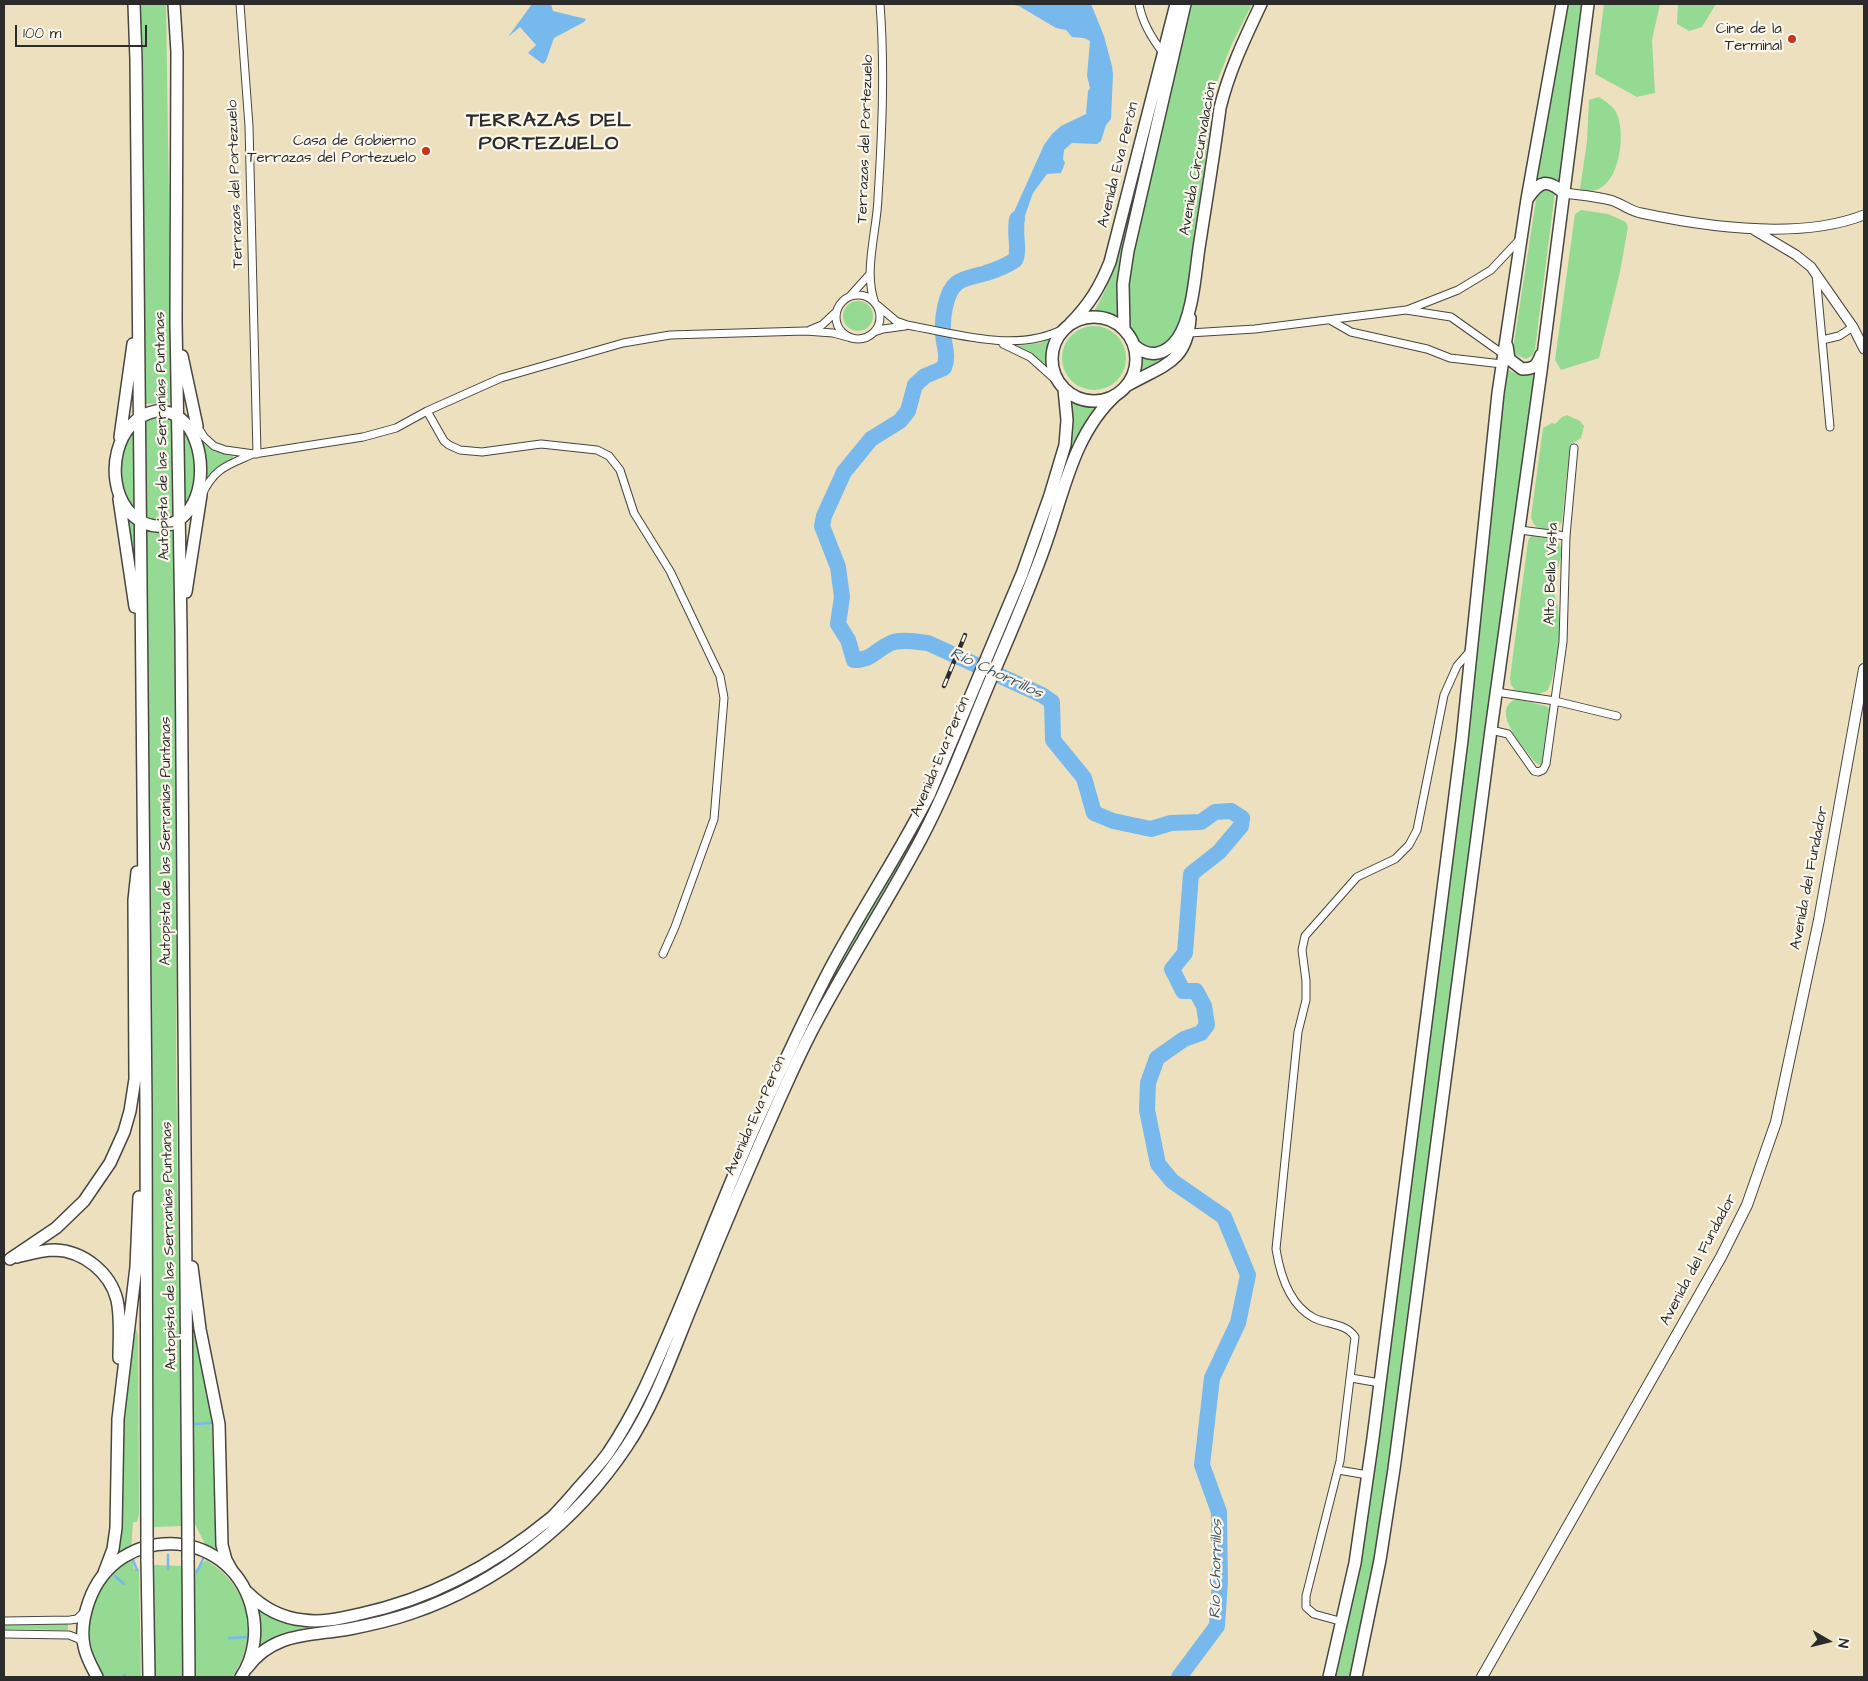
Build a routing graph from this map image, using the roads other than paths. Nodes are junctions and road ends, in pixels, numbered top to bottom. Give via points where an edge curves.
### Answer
1 (134, 4) edge
2 (174, 4) edge
3 (240, 4) edge
4 (880, 4) edge
5 (1139, 4) edge
6 (1176, 4) edge
7 (1185, 4) edge
8 (1261, 4) edge
9 (1557, 4) edge
10 (1562, 4) edge
11 (1588, 4) edge
12 (1592, 4) edge
13 (1164, 54) junction
14 (1582, 56) junction
15 (1548, 81) junction
16 (1564, 192) junction
17 (1527, 199) junction
18 (1864, 215) edge
19 (1751, 228) junction
20 (1521, 238) junction
21 (1816, 274) junction
22 (869, 275) junction
23 (850, 295) junction
24 (1192, 296) junction
25 (876, 304) junction
26 (1406, 310) junction
27 (836, 312) junction
28 (138, 313) junction
29 (1330, 319) junction
30 (176, 321) junction
31 (908, 326) junction
32 (1067, 326) junction
33 (1507, 327) junction
34 (1853, 327) junction
35 (1124, 329) junction
36 (805, 331) junction
37 (874, 332) junction
38 (1189, 333) junction
39 (848, 337) junction
40 (991, 340) junction
41 (1822, 340) junction
42 (1544, 342) junction
43 (1134, 344) junction
44 (1864, 349) edge
45 (1502, 359) junction
46 (1127, 385) junction
47 (1062, 386) junction
48 (1117, 394) junction
49 (427, 411) junction
50 (139, 417) junction
51 (178, 417) junction
52 (1830, 427) dead end
53 (194, 428) junction
54 (1574, 448) dead end
55 (118, 454) junction
56 (255, 454) junction
57 (117, 483) junction
58 (200, 495) junction
59 (140, 520) junction
60 (179, 520) junction
61 (1520, 530) junction
62 (1566, 536) junction
63 (181, 629) junction
64 (141, 642) junction
65 (1470, 651) junction
66 (1864, 669) edge
67 (1496, 692) junction
68 (1555, 701) junction
69 (1617, 716) dead end
70 (1491, 730) junction
71 (142, 826) junction
72 (663, 954) dead end
73 (183, 1095) junction
74 (146, 1108) junction
75 (1351, 1378) junction
76 (1380, 1384) junction
77 (120, 1396) junction
78 (1338, 1470) junction
79 (1368, 1475) junction
80 (231, 1569) junction
81 (104, 1573) junction
82 (247, 1592) junction
83 (85, 1611) junction
84 (4, 1621) edge
85 (1343, 1622) junction
86 (4, 1634) edge
87 (84, 1645) junction
88 (244, 1673) edge
89 (97, 1677) edge
90 (149, 1677) edge
91 (189, 1677) edge
92 (1328, 1677) edge
93 (1356, 1677) edge
94 (1482, 1677) edge

1 - 28 main road, Autopista de las Serranías Puntanas
2 - 30 main road, Autopista de las Serranías Puntanas
3 - 56 street, Terrazas del Portezuelo via 249,146
4 - 22 street, Terrazas del Portezuelo via 882,119 877,222
5 - 13 street via 1142,16
6 - 13 main road, Avenida Eva Perón
7 - 35 main road, Avenida Eva Perón via 1128,251 1123,284
8 - 24 main road, Avenida Circunvalación via 1233,64 1224,93
9 - 15 main road
10 - 15 main road
11 - 14 main road
12 - 14 main road
13 - 32 main road, Avenida Eva Perón via 1110,262 1094,296
14 - 16 main road
15 - 17 main road
16 - 17 main road via 1556,185 1543,184 1536,186
16 - 19 street via 1610,200 1639,213
16 - 42 main road
17 - 20 main road
18 - 19 street via 1822,226
19 - 21 street via 1796,255
20 - 26 street via 1491,270 1458,290
20 - 33 main road
21 - 34 street
21 - 41 street
22 - 23 street
22 - 25 street, Terrazas del Portezuelo
23 - 25 street via 866,295
23 - 27 street via 838,305
24 - 38 main road, Avenida Circunvalación
24 - 43 main road, Avenida Circunvalación via 1182,330 1167,350 1148,354
25 - 31 street via 896,321
25 - 37 street, Terrazas del Portezuelo via 880,320
26 - 29 street
26 - 45 street via 1451,317
27 - 36 street via 822,324
27 - 39 street via 838,327
28 - 50 main road, Autopista de las Serranías Puntanas
28 - 55 main road
29 - 38 street via 1255,329
29 - 45 street via 1350,332 1427,349 1450,358
30 - 51 main road, Autopista de las Serranías Puntanas
30 - 53 main road
31 - 37 street
31 - 40 street
32 - 35 main road via 1088,317 1101,317
32 - 40 street via 1046,337 1029,341
32 - 47 main road via 1058,336 1052,354 1054,374
33 - 42 main road via 1509,359 1522,369 1534,368 1538,364
33 - 45 main road
34 - 41 street via 1839,336
34 - 44 street
35 - 43 main road
36 - 39 street
36 - 49 street via 670,335 623,343 501,378
37 - 39 street via 862,339
38 - 46 main road, Avenida Circunvalación via 1180,354
40 - 47 street via 1020,351
41 - 52 street
42 - 61 main road
43 - 46 main road via 1135,370
45 - 65 main road
46 - 48 main road
47 - 48 main road via 1078,398 1094,401
47 - 82 main road, Avenida Eva Perón via 1067,420 1062,459 1022,574 928,795 832,966 789,1052 639,1402 606,1455 550,1519 474,1572 417,1598 368,1613 316,1621 281,1615
48 - 88 main road, Avenida Eva Perón via 1095,417 1081,440 1042,553 944,791 922,837 804,1046 656,1393 627,1446 559,1526 486,1580 435,1605 395,1619 300,1635 283,1641 261,1652
49 - 56 street via 405,424 375,435
49 - 72 street via 444,441 460,450 489,451 541,444 597,450 609,456 620,470 634,513 673,576 720,676 724,698 714,819
50 - 51 main road via 161,411
50 - 55 main road via 124,434
50 - 59 main road, Autopista de las Serranías Puntanas
51 - 53 main road
51 - 60 main road, Autopista de las Serranías Puntanas
53 - 56 street via 214,446
53 - 58 main road via 200,466
54 - 62 street, Alto Bella Vista
55 - 57 main road
56 - 58 street via 219,470
57 - 59 main road via 122,502
57 - 64 main road
58 - 60 main road
58 - 63 main road
59 - 60 main road via 159,527
59 - 64 main road, Autopista de las Serranías Puntanas
60 - 63 main road, Autopista de las Serranías Puntanas
61 - 62 street
61 - 67 main road
62 - 68 street, Alto Bella Vista via 1563,642
63 - 73 main road, Autopista de las Serranías Puntanas
64 - 71 main road, Autopista de las Serranías Puntanas
65 - 75 street via 1457,666 1444,695 1417,830 1409,845 1395,859 1357,877 1305,936 1302,950 1306,1000 1298,1032 1276,1249 1286,1286 1302,1310 1314,1318 1351,1330 1355,1337
65 - 76 main road
66 - 94 main road, Avenida del Fundador via 1819,920 1783,1092 1750,1197 1721,1257
67 - 68 street
67 - 70 main road
68 - 69 street
68 - 70 street, Alto Bella Vista via 1543,770 1534,771 1508,734
70 - 93 main road via 1394,1470
71 - 74 main road, Autopista de las Serranías Puntanas
71 - 77 main road via 134,900 135,1079 127,1121 112,1158 84,1201 56,1228 10,1259 62,1251 83,1258 103,1274 114,1292 118,1308
73 - 80 main road via 191,1262 218,1424 222,1545
73 - 91 main road, Autopista de las Serranías Puntanas, bridge
74 - 77 main road via 139,1174 135,1275
74 - 90 main road, Autopista de las Serranías Puntanas, bridge
75 - 76 street
75 - 78 street
76 - 79 main road
77 - 81 main road via 116,1528 113,1549
78 - 79 street
78 - 85 street via 1306,1596 1306,1607 1314,1614
79 - 85 main road
80 - 81 main road via 220,1559 197,1548 167,1543 126,1555
80 - 82 main road
81 - 83 main road via 92,1591
82 - 88 main road via 255,1617 255,1644
83 - 84 street via 77,1619 70,1620
83 - 87 main road
85 - 92 main road
86 - 87 street via 69,1635
87 - 89 main road

